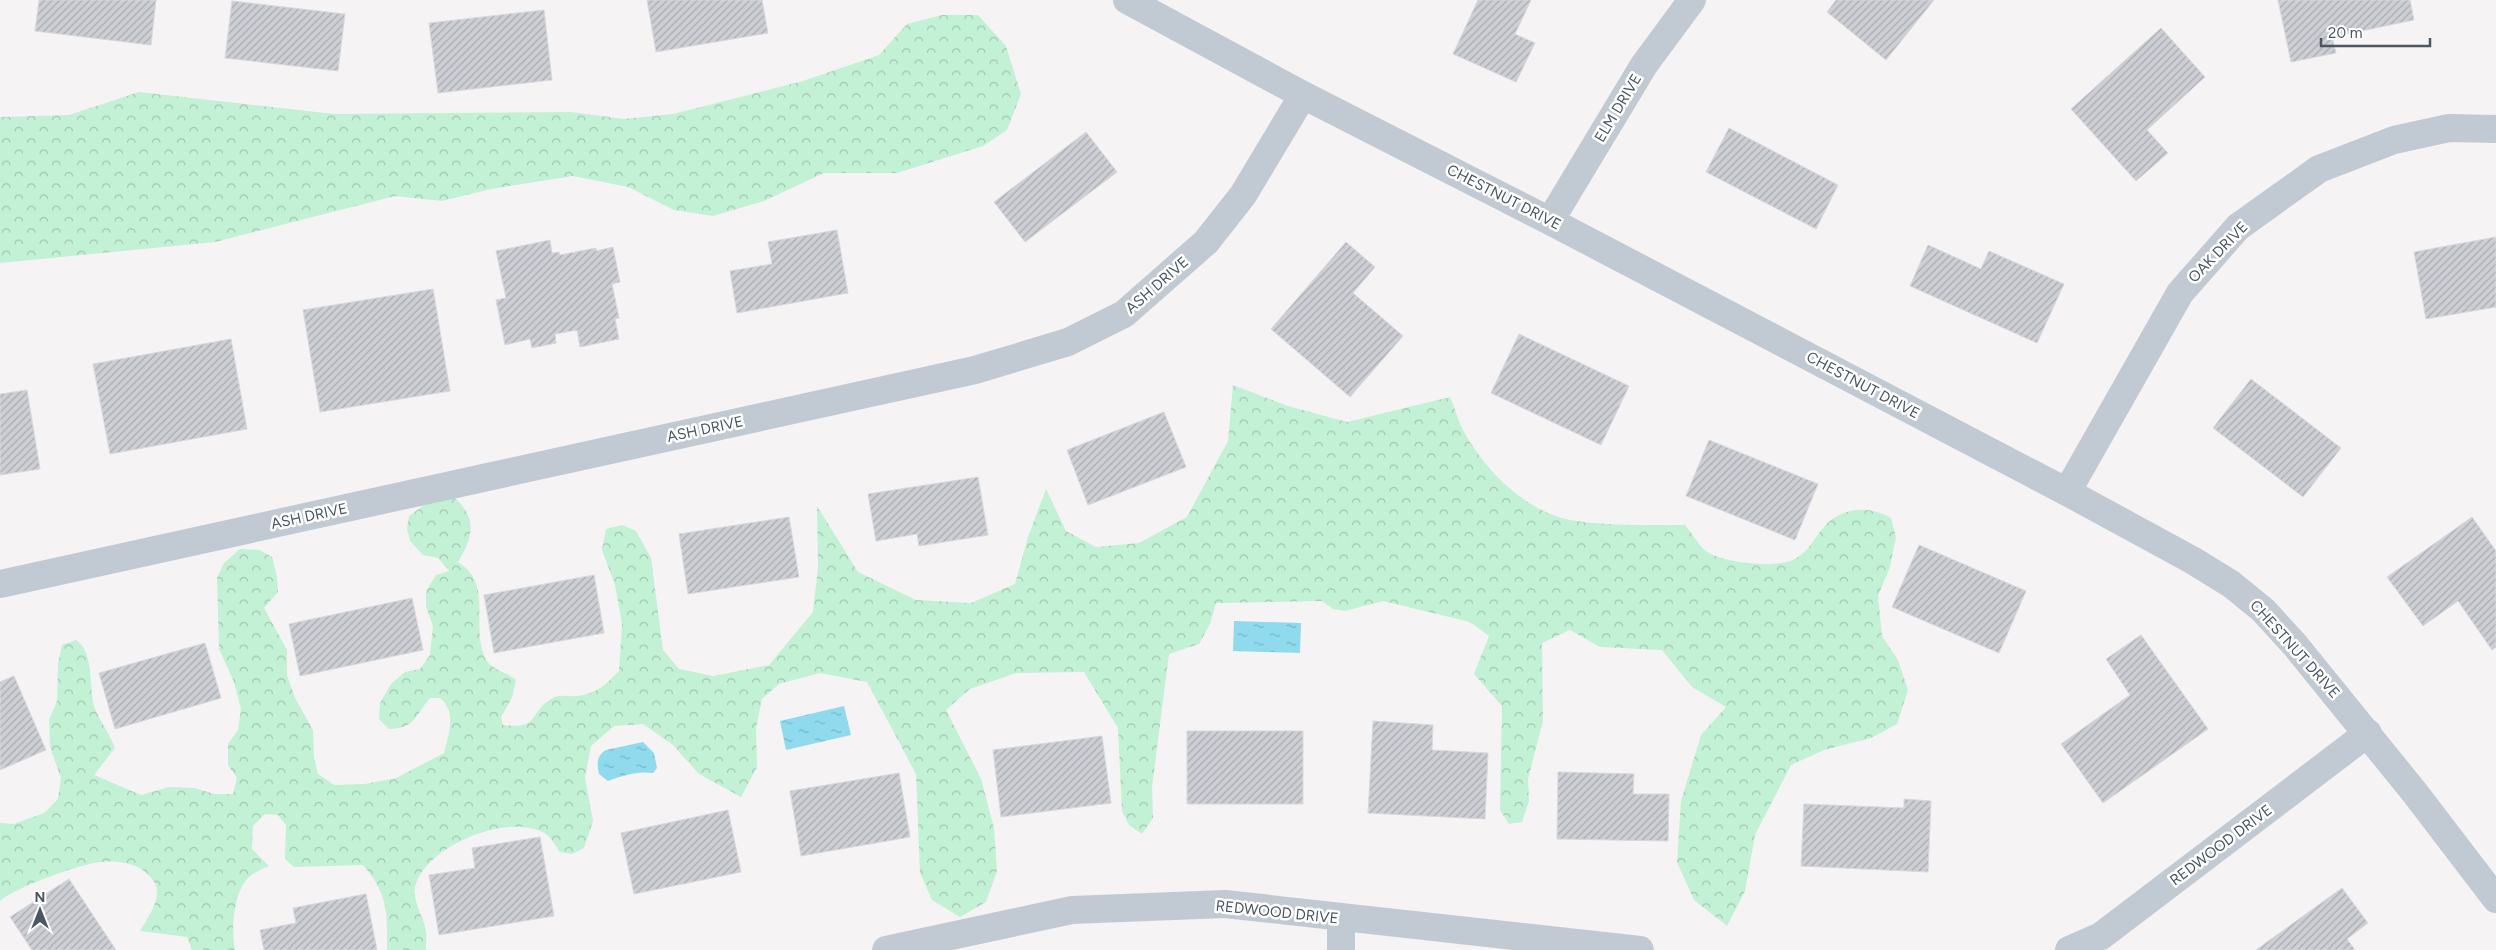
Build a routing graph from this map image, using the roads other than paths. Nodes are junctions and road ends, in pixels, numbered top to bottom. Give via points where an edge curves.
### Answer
1 (1127, 0) edge
2 (1692, 0) edge
3 (1303, 95) junction
4 (2496, 130) edge
5 (1550, 221) junction
6 (2067, 492) junction
7 (0, 584) edge
8 (2368, 733) junction
9 (2496, 899) edge
10 (1341, 918) junction
11 (886, 950) edge
12 (1341, 950) edge
13 (1640, 950) edge
14 (2069, 950) edge

1 - 3 street, CHESTNUT DRIVE
2 - 5 street, ELM DRIVE via 1644,65
3 - 5 street, CHESTNUT DRIVE
3 - 7 street, ASH DRIVE via 1243,195 1206,242 1124,314 1068,342 965,372
4 - 6 street, OAK DRIVE via 2449,128 2394,140 2320,169 2238,227 2180,293
5 - 6 street, CHESTNUT DRIVE
6 - 8 street, CHESTNUT DRIVE via 2192,560 2248,597 2295,645
8 - 9 street, CHESTNUT DRIVE
8 - 14 street, REDWOOD DRIVE via 2100,936
10 - 11 street, REDWOOD DRIVE via 1225,904 1072,910
10 - 12 street
10 - 13 street, REDWOOD DRIVE

